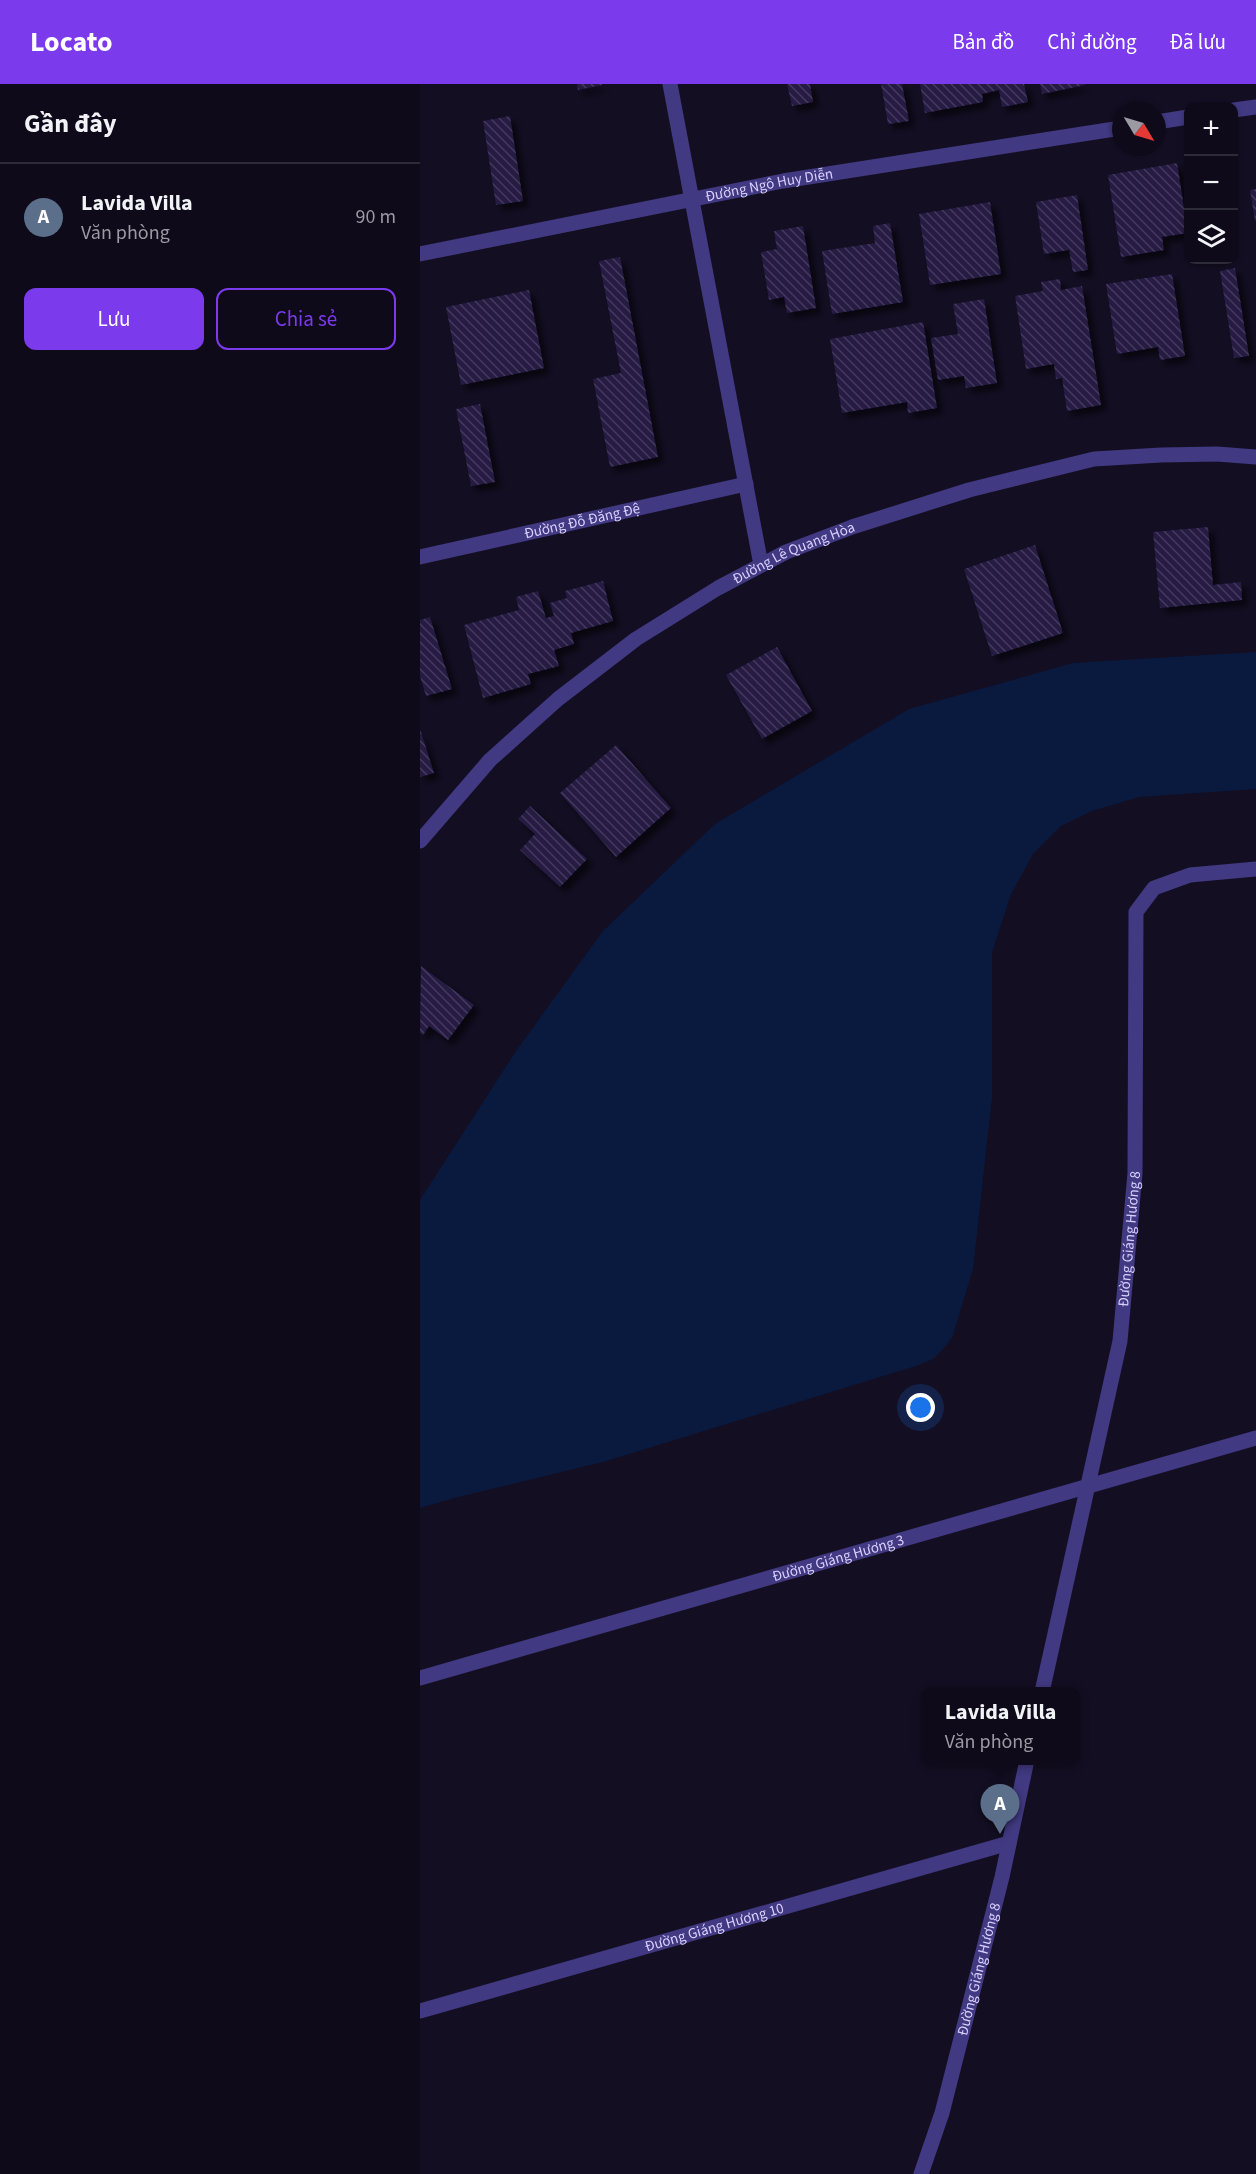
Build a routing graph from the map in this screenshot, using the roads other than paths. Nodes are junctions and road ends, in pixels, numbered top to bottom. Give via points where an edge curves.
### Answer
1 (670, 84) edge
2 (1256, 107) edge
3 (1238, 109) edge
4 (1184, 118) edge
5 (1166, 121) edge
6 (1112, 129) edge
7 (691, 200) junction
8 (420, 254) edge
9 (1256, 457) edge
10 (746, 484) junction
11 (420, 557) edge
12 (761, 565) junction
13 (420, 841) edge
14 (1256, 869) edge
15 (1256, 1438) edge
16 (1086, 1487) junction
17 (420, 1678) edge
18 (1043, 1687) edge
19 (1026, 1765) edge
20 (1009, 1843) junction
21 (420, 2011) edge
22 (921, 2174) edge

1 - 7 street
2 - 3 street
4 - 5 street
6 - 7 street, Đường Ngô Huy Diễn via 783,181
7 - 8 street, Đường Ngô Huy Diễn
7 - 10 street
9 - 12 street, Đường Lê Quang Hòa via 1217,454 1094,459 909,509 786,552
10 - 11 street, Đường Đỗ Đăng Đệ
10 - 12 street
12 - 13 street, Đường Lê Quang Hòa via 636,639 558,699 490,760
14 - 16 street, Đường Giáng Hương 8 via 1190,875 1154,888 1136,912 1134,1185 1120,1341
15 - 16 street, Đường Giáng Hương 3
16 - 17 street, Đường Giáng Hương 3
16 - 18 street, Đường Giáng Hương 8
19 - 20 street, Đường Giáng Hương 8
20 - 21 street, Đường Giáng Hương 10
20 - 22 street, Đường Giáng Hương 8 via 942,2113

